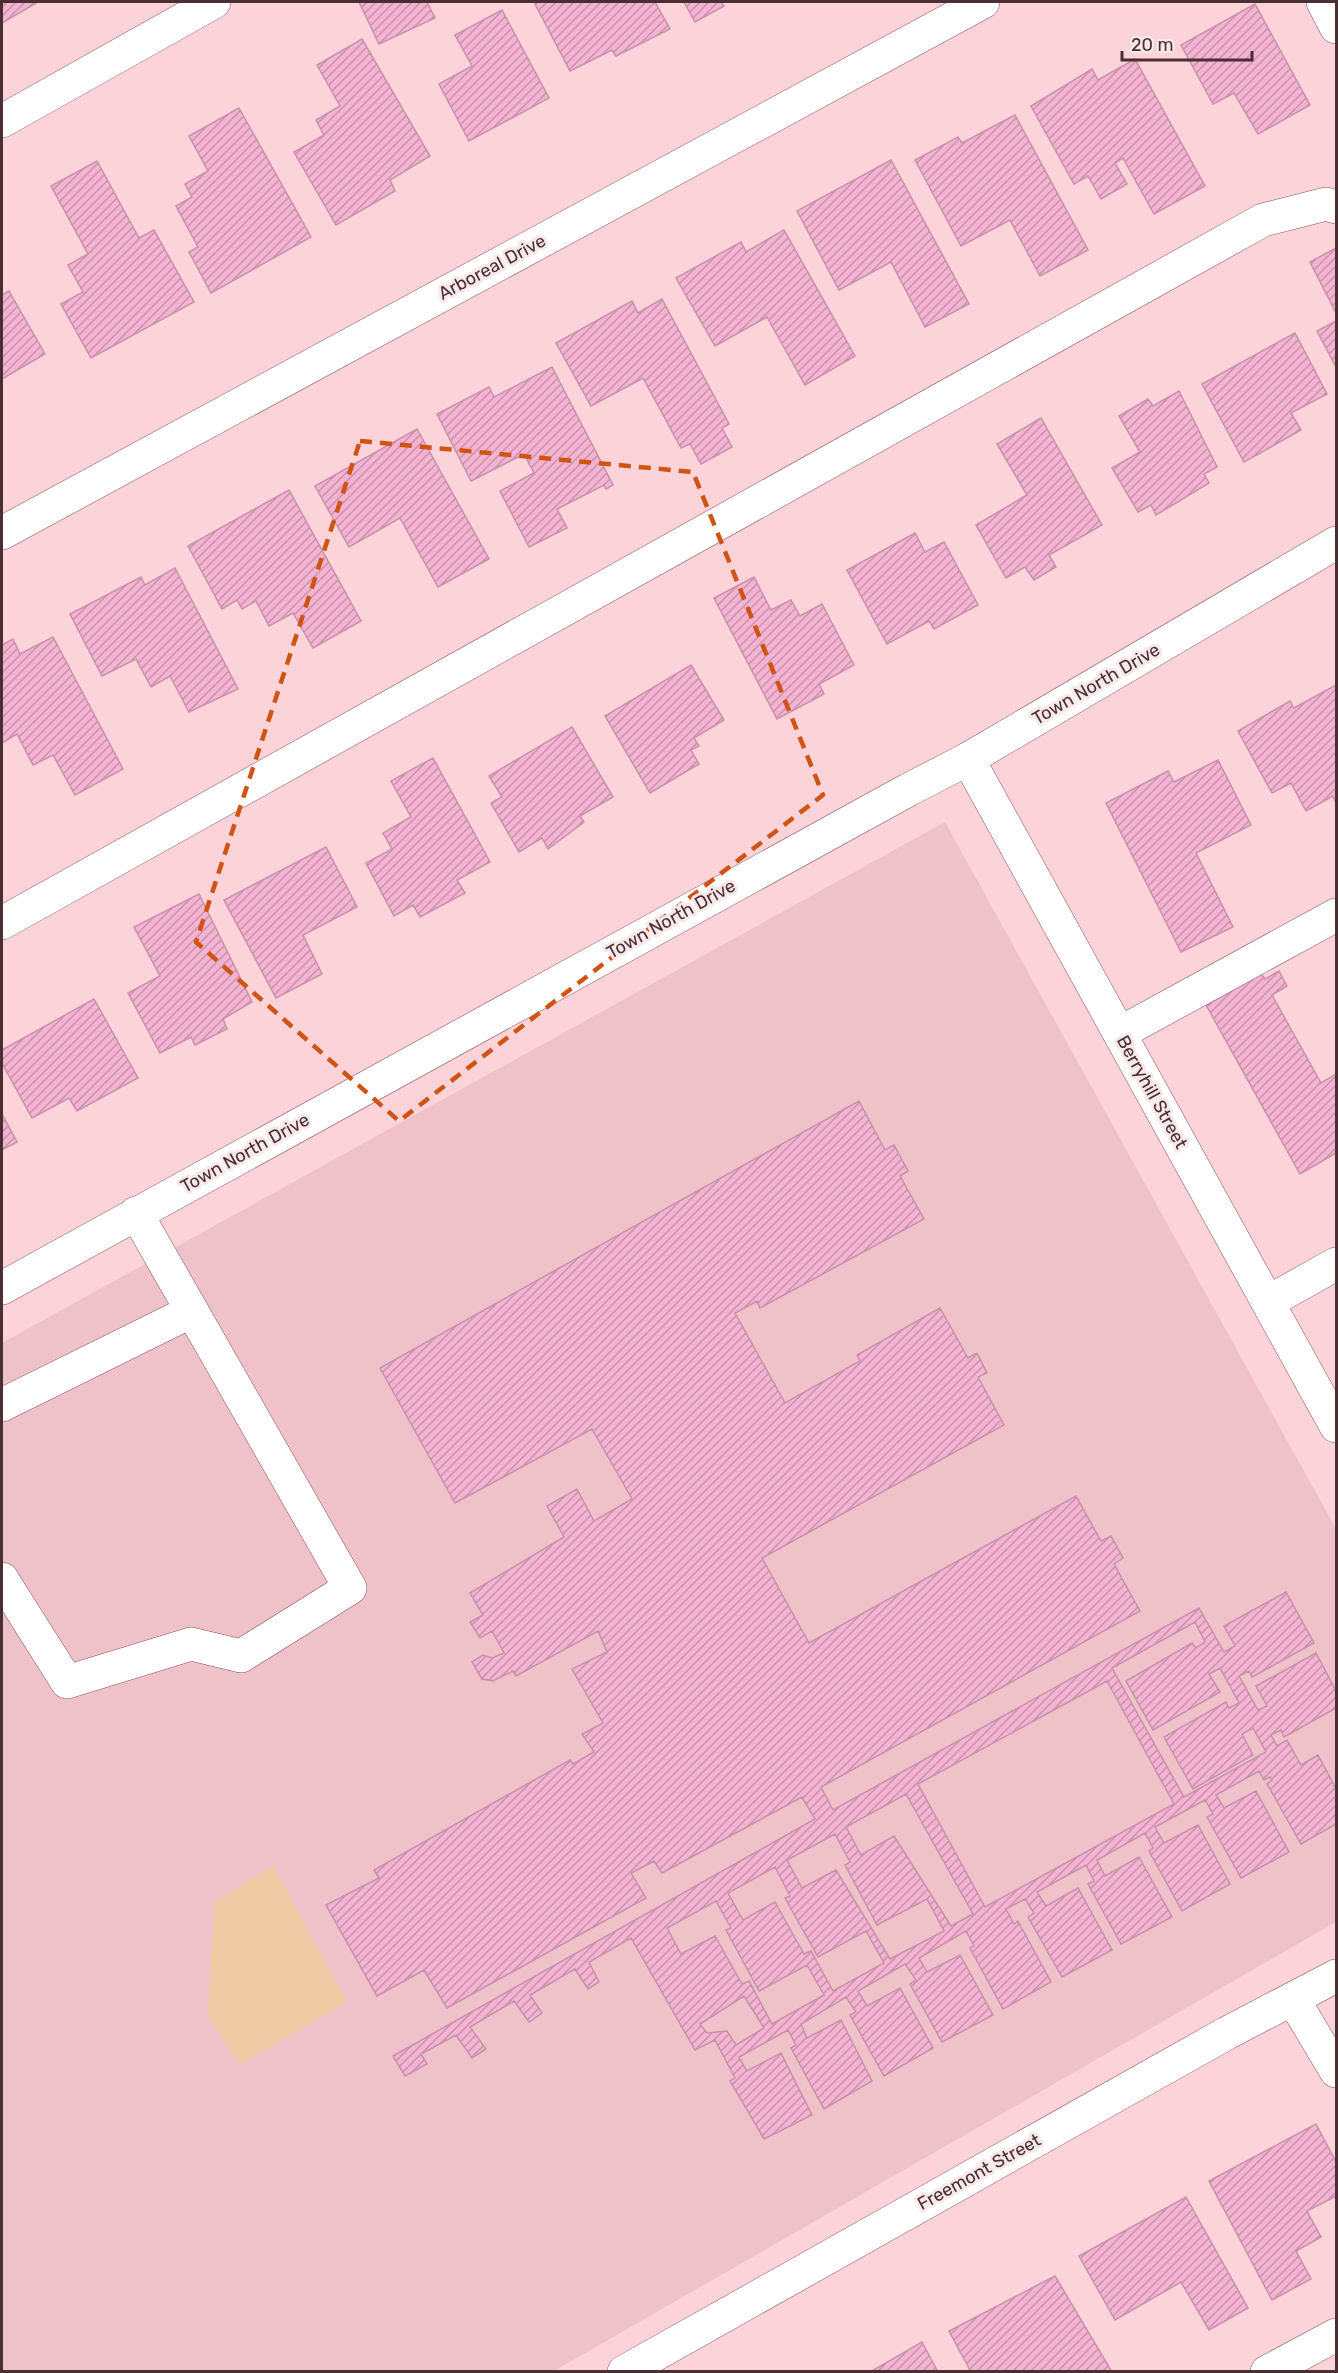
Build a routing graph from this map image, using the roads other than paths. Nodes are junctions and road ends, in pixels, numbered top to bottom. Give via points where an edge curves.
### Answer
1 (214, 2) edge
2 (983, 2) edge
3 (1323, 2) edge
4 (1336, 27) edge
5 (2, 121) edge
6 (1336, 207) edge
7 (2, 533) edge
8 (1336, 543) edge
9 (968, 759) junction
10 (1336, 915) edge
11 (2, 923) edge
12 (1120, 1033) junction
13 (136, 1213) junction
14 (1336, 1264) edge
15 (2, 1288) edge
16 (1268, 1302) junction
17 (192, 1311) junction
18 (2, 1405) edge
19 (1336, 1426) edge
20 (2, 1579) edge
21 (1336, 1976) edge
22 (1293, 1999) junction
23 (1336, 2071) edge
24 (1336, 2335) edge
25 (624, 2372) edge
26 (1267, 2372) edge

1 - 5 street
2 - 7 street, Arboreal Drive
3 - 4 street
6 - 11 street via 1326,204 1263,220
8 - 9 street, Town North Drive
9 - 12 street, Berryhill Street
9 - 13 street, Town North Drive
10 - 12 street
12 - 16 street, Berryhill Street
13 - 15 street, Town North Drive
13 - 17 street
14 - 16 street
16 - 19 street, Berryhill Street
17 - 18 street
17 - 20 street via 350,1588 241,1656 191,1644 67,1682
21 - 22 street, Freemont Street
22 - 23 street
22 - 25 street, Freemont Street via 1227,2032
24 - 26 street

